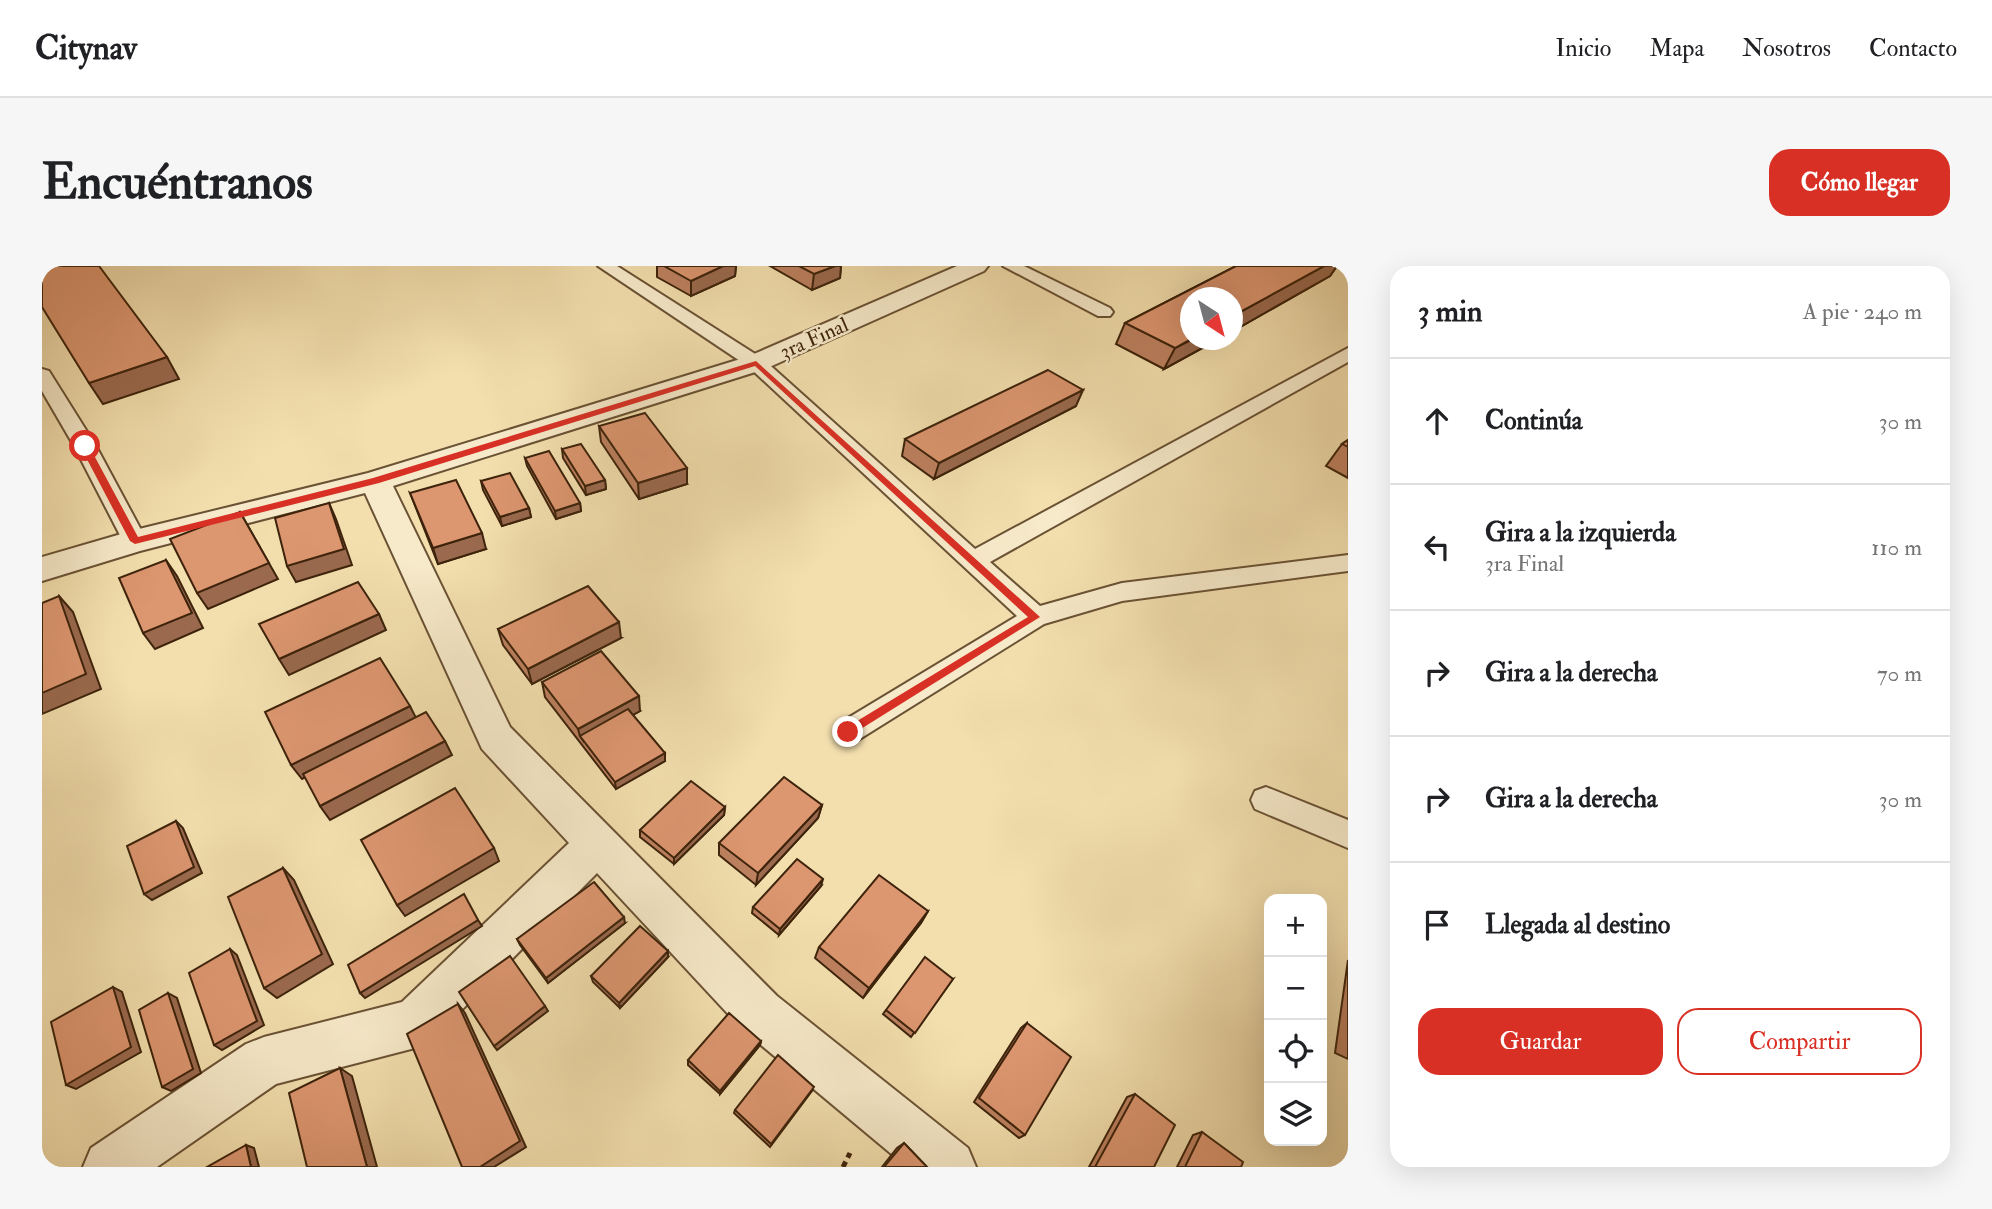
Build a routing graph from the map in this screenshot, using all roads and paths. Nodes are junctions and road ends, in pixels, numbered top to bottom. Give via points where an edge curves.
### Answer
1 (606, 266) edge
2 (976, 266) edge
3 (1011, 266) edge
4 (1104, 312) dead end
5 (1348, 355) edge
6 (756, 363) junction
7 (42, 375) edge
8 (375, 481) junction
9 (135, 541) junction
10 (972, 561) junction
11 (1348, 563) edge
12 (42, 569) edge
13 (1035, 617) junction
14 (848, 732) dead end
15 (1266, 800) dead end
16 (1348, 835) edge
17 (598, 844) junction
18 (110, 1167) edge
19 (949, 1167) edge

1 - 6 lane
2 - 6 street, 3ra Final
3 - 4 lane
5 - 10 lane
6 - 8 street, 3ra Final
6 - 10 lane
7 - 9 lane
8 - 9 street, 3ra Final
8 - 17 street via 496,738
9 - 12 street, 3ra Final
10 - 13 lane
11 - 13 lane via 1122,592
13 - 14 lane
15 - 16 lane
17 - 18 street via 415,1023 264,1062
17 - 19 street via 760,1013

